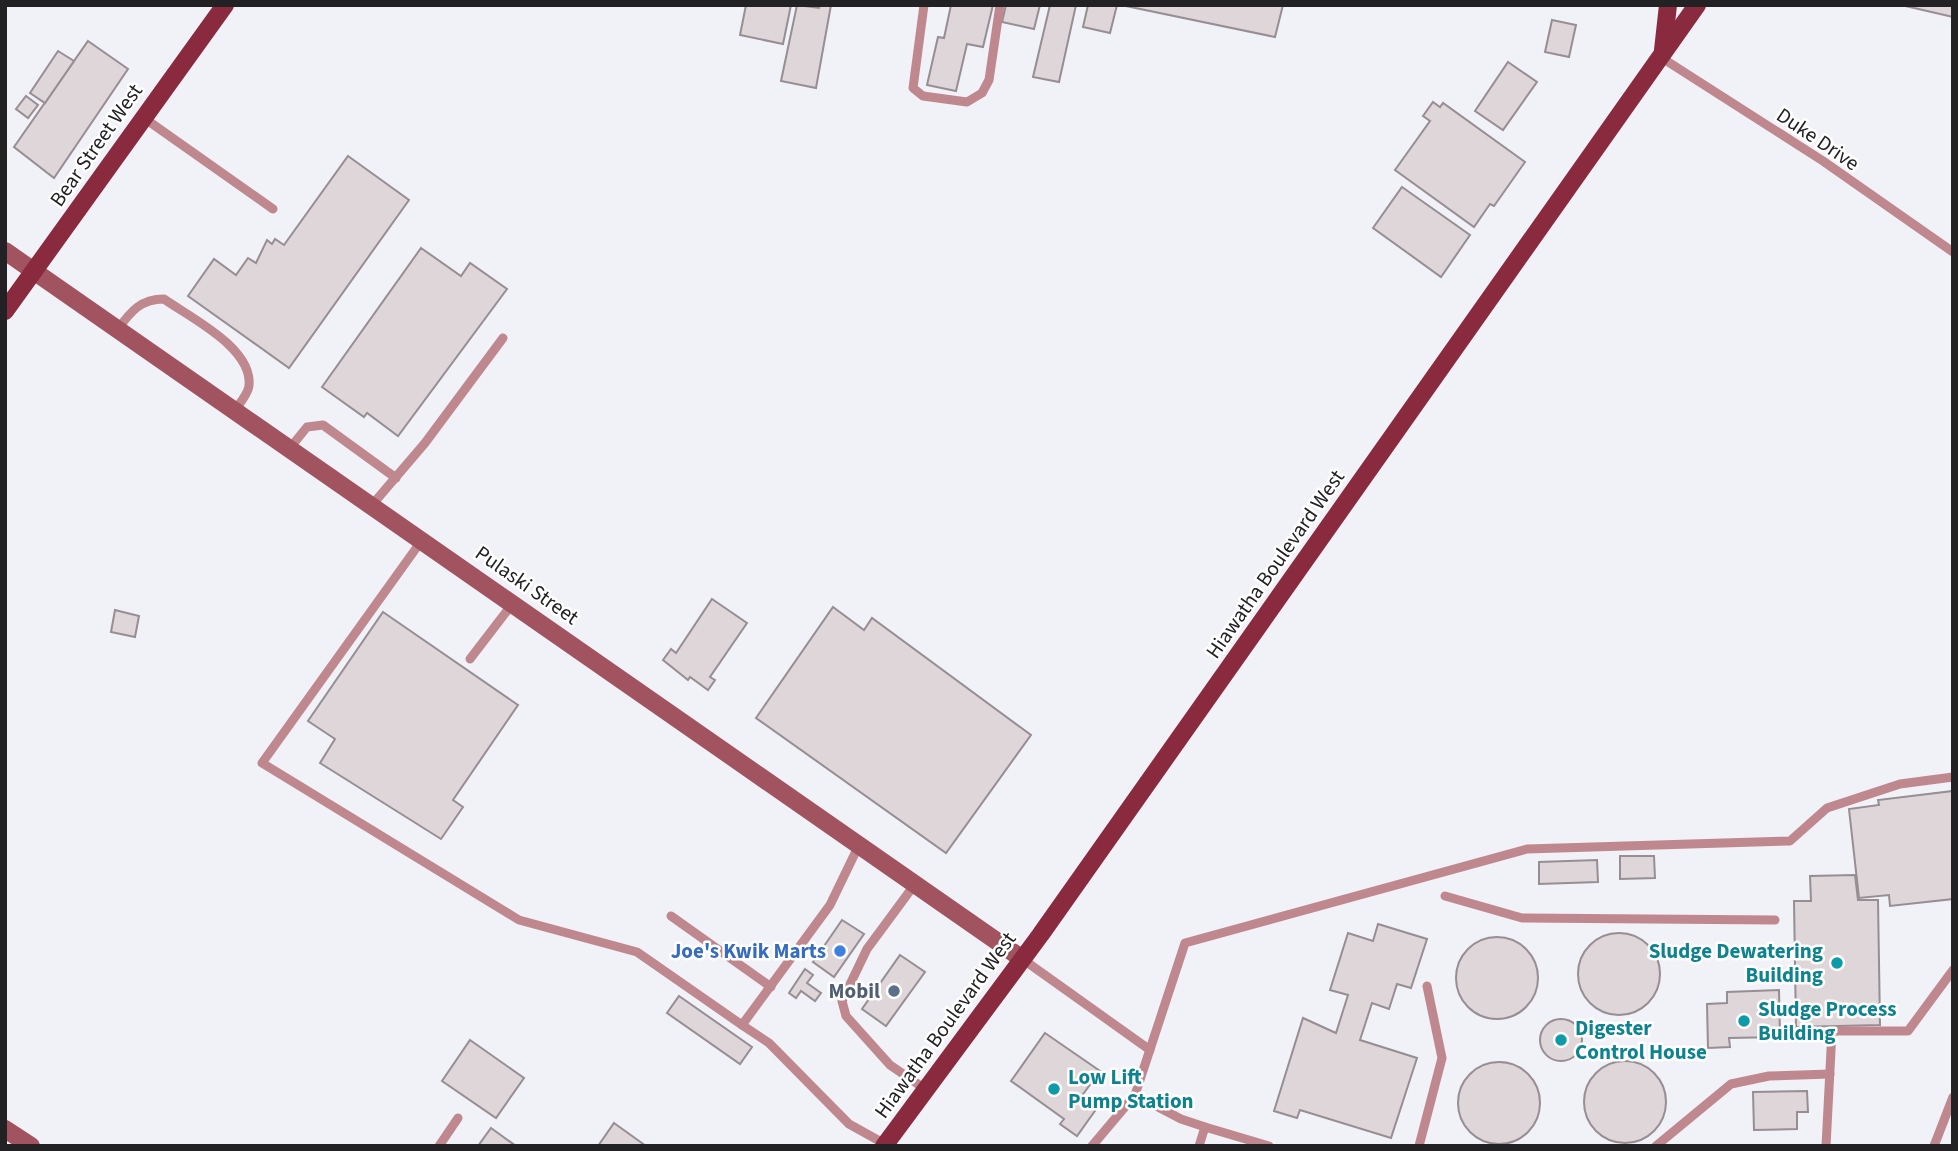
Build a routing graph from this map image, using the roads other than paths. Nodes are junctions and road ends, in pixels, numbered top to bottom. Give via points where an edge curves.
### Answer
1 (225, 5) edge
2 (924, 5) edge
3 (1000, 5) edge
4 (1668, 5) edge
5 (1697, 5) edge
6 (1662, 58) junction
7 (144, 118) junction
8 (273, 209) dead end
9 (5, 251) edge
10 (1953, 252) edge
11 (34, 271) junction
12 (5, 311) edge
13 (118, 329) junction
14 (503, 338) dead end
15 (235, 410) junction
16 (290, 448) junction
17 (396, 478) junction
18 (372, 505) junction
19 (422, 540) junction
20 (513, 603) junction
21 (470, 659) dead end
22 (1953, 778) edge
23 (860, 844) junction
24 (916, 882) junction
25 (1445, 896) dead end
26 (671, 916) dead end
27 (1775, 920) dead end
28 (1021, 958) junction
29 (1953, 970) edge
30 (1427, 986) dead end
31 (771, 987) junction
32 (742, 1025) junction
33 (1150, 1050) junction
34 (1830, 1074) junction
35 (925, 1089) junction
36 (1135, 1095) junction
37 (1953, 1097) edge
38 (458, 1118) dead end
39 (1205, 1127) junction
40 (5, 1129) edge
41 (885, 1145) edge
42 (32, 1146) edge
43 (439, 1146) edge
44 (1092, 1146) edge
45 (1199, 1146) edge
46 (1269, 1146) edge
47 (1419, 1146) edge
48 (1656, 1146) edge
49 (1826, 1146) edge
50 (1934, 1146) edge

1 - 7 main road, Bear Street West
2 - 3 lane via 914,88 923,96 967,102 982,93 989,80
4 - 6 main road
5 - 6 main road, Hiawatha Boulevard West
6 - 10 lane, Duke Drive via 1823,161
6 - 28 main road, Hiawatha Boulevard West
7 - 8 lane
7 - 11 main road, Bear Street West
9 - 11 street, Pulaski Street
11 - 12 main road, Bear Street West
11 - 13 street, Pulaski Street
13 - 15 street, Pulaski Street
13 - 15 lane via 131,311 149,299 164,299 237,351 248,368 249,389
14 - 17 lane
15 - 16 street, Pulaski Street
16 - 17 lane via 307,427 323,425
16 - 18 street, Pulaski Street
17 - 18 lane
18 - 19 street, Pulaski Street
19 - 20 street, Pulaski Street
19 - 32 lane via 262,763 519,920 637,952
20 - 21 lane
20 - 23 street, Pulaski Street
22 - 33 lane via 1900,784 1827,808 1790,841 1527,849 1185,943
23 - 24 street, Pulaski Street
23 - 31 lane via 830,905
24 - 28 street, Pulaski Street
24 - 35 lane via 867,949 842,1001 846,1016 890,1065
25 - 27 lane via 1522,918
26 - 31 lane
28 - 33 lane
28 - 35 main road, Hiawatha Boulevard West
29 - 34 lane via 1908,1031 1832,1031
30 - 47 lane via 1442,1058
31 - 32 lane
32 - 41 lane via 769,1043 849,1124
33 - 36 lane
34 - 48 lane via 1769,1076 1731,1084
34 - 49 lane
35 - 41 main road, Hiawatha Boulevard West
36 - 39 lane
36 - 44 lane
37 - 50 lane
38 - 43 lane
39 - 45 lane
39 - 46 lane
40 - 42 street

